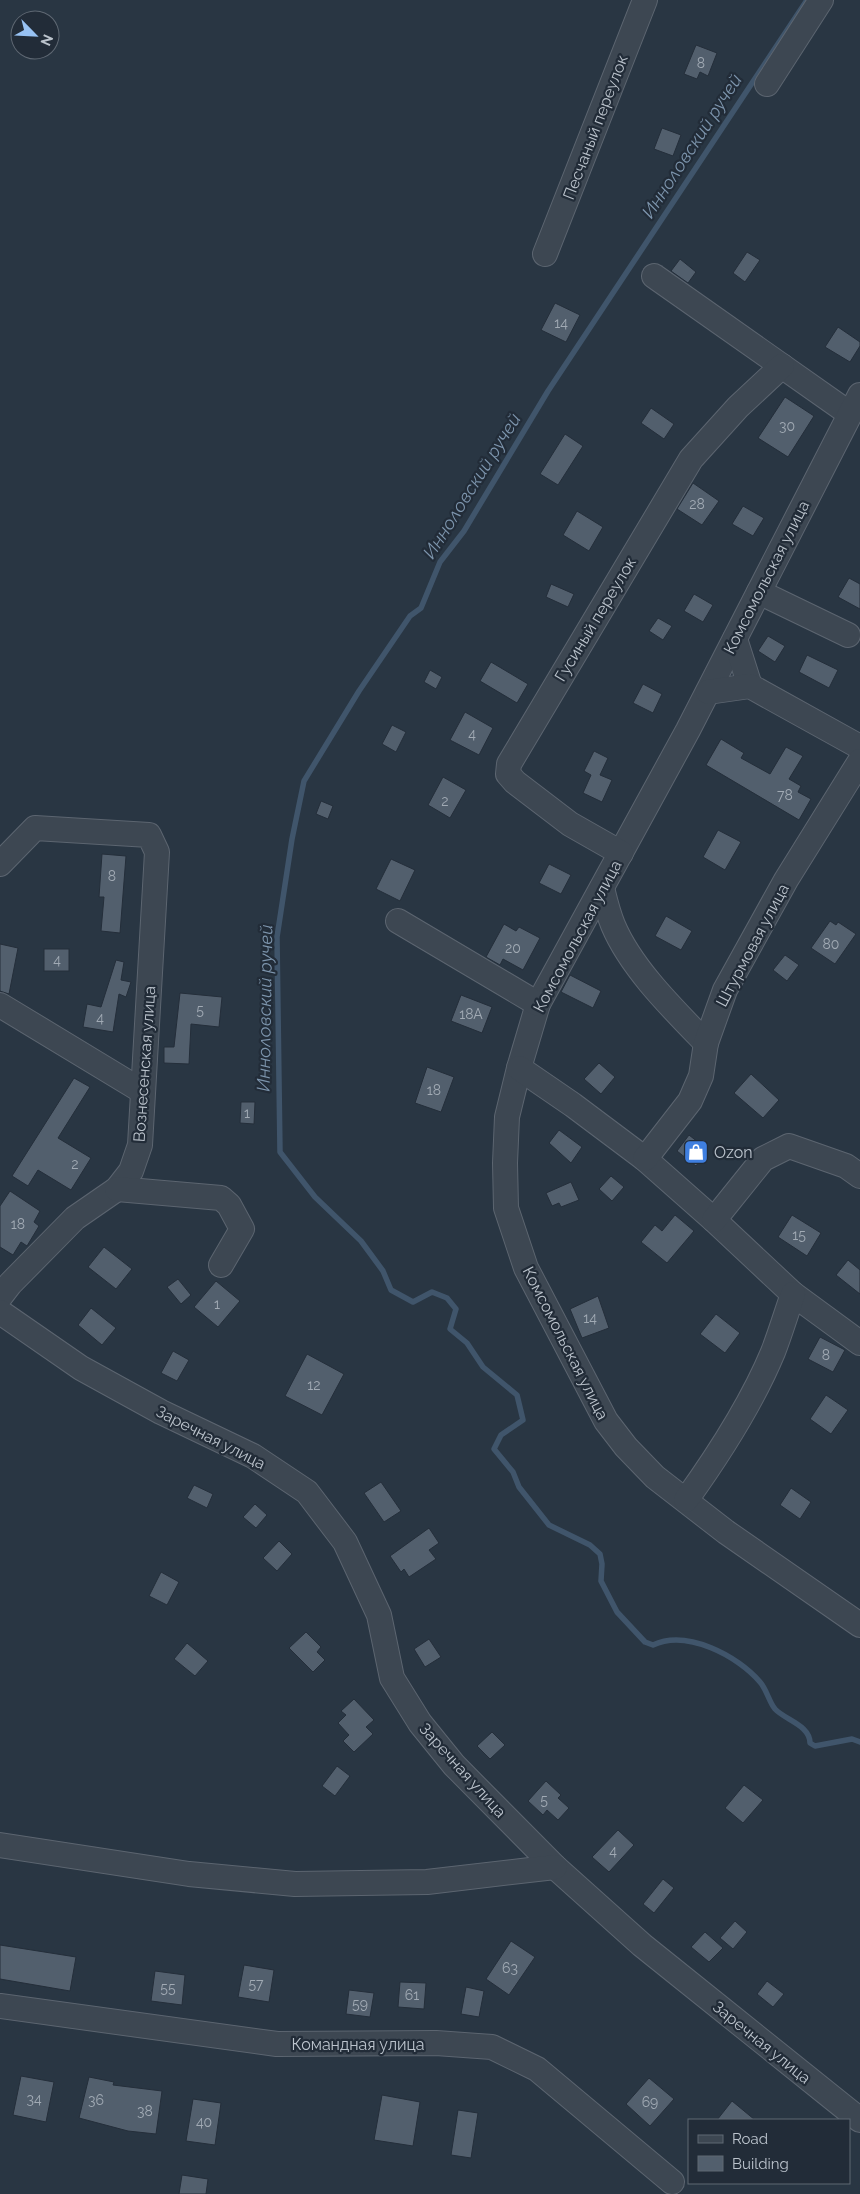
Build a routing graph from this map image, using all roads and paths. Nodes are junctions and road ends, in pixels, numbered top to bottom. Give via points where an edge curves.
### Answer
1 (645, 0) edge
2 (822, 0) edge
3 (768, 84) dead end
4 (545, 254) dead end
5 (654, 276) dead end
6 (782, 366) junction
7 (855, 404) edge
8 (759, 592) junction
9 (848, 635) dead end
10 (735, 639) junction
11 (750, 686) junction
12 (708, 692) junction
13 (860, 747) edge
14 (860, 761) edge
15 (621, 853) junction
16 (0, 864) edge
17 (602, 888) junction
18 (398, 921) dead end
19 (538, 1004) junction
20 (0, 1005) edge
21 (706, 1043) junction
22 (519, 1068) junction
23 (142, 1091) junction
24 (645, 1159) junction
25 (860, 1176) edge
26 (117, 1189) junction
27 (714, 1220) junction
28 (221, 1265) dead end
29 (793, 1294) junction
30 (0, 1297) edge
31 (0, 1312) edge
32 (860, 1343) edge
33 (686, 1500) junction
34 (860, 1625) edge
35 (0, 1845) edge
36 (555, 1867) junction
37 (0, 2006) edge
38 (845, 2116) edge
39 (676, 2185) edge

1 - 4 street, Песчаный переулок
2 - 3 street
5 - 6 street
6 - 7 street
6 - 15 street, Гусиный переулок via 691,459 509,764 508,774 515,782 570,824
7 - 8 street, Комсомольская улица
8 - 9 street
8 - 10 street, Комсомольская улица
10 - 11 street
10 - 12 street, Комсомольская улица
11 - 12 street
11 - 13 street
12 - 15 street, Комсомольская улица
14 - 21 street, Штурмовая улица via 786,880 729,982
15 - 17 street, Комсомольская улица
16 - 23 street, Вознесенская улица via 34,828 149,835 157,852
17 - 19 street, Комсомольская улица
17 - 21 street via 612,924 624,947 654,986
18 - 19 street
19 - 22 street, Комсомольская улица
20 - 23 street
21 - 24 street, Штурмовая улица via 701,1076 690,1101
22 - 24 street
22 - 33 street, Комсомольская улица via 507,1117 506,1208 526,1268 606,1421 655,1477
23 - 26 street, Вознесенская улица via 140,1145 131,1171
24 - 27 street
25 - 27 street via 846,1166 789,1146 763,1159
26 - 28 street via 220,1198 229,1205 242,1229
26 - 30 street, Вознесенская улица via 75,1218
27 - 29 street
29 - 32 street
29 - 33 street via 773,1352 750,1398 717,1456
31 - 36 street, Заречная улица via 81,1368 161,1412 253,1456 307,1492 345,1542 380,1615 392,1678 420,1723 454,1765
33 - 34 street, Комсомольская улица via 726,1532
35 - 36 street via 190,1874 295,1884 426,1882
36 - 38 street, Заречная улица via 642,1945
37 - 39 street, Командная улица via 276,2044 436,2043 492,2047 537,2069

